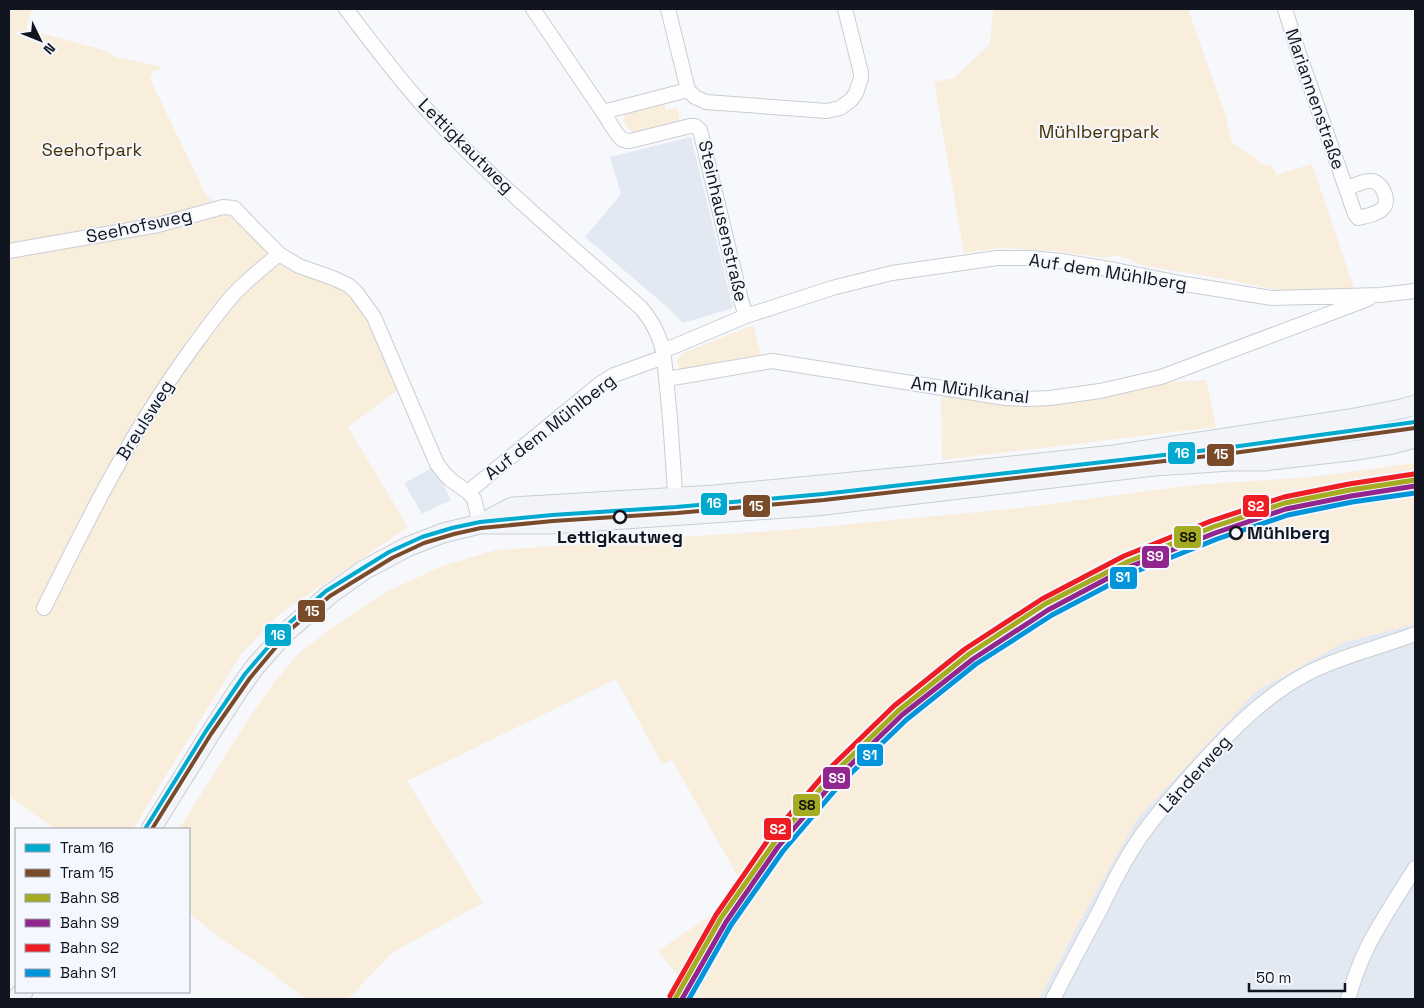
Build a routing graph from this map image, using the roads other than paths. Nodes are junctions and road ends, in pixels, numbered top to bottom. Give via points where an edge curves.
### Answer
1 (346, 9) edge
2 (533, 9) edge
3 (668, 9) edge
4 (845, 9) edge
5 (1285, 9) edge
6 (688, 90) junction
7 (603, 112) junction
8 (1346, 188) dead end
9 (9, 250) edge
10 (279, 254) junction
11 (1415, 291) edge
12 (1380, 295) junction
13 (746, 316) junction
14 (664, 354) junction
15 (667, 379) junction
16 (1415, 405) edge
17 (1230, 438) junction
18 (1415, 438) edge
19 (1231, 461) junction
20 (468, 492) junction
21 (676, 507) junction
22 (480, 524) junction
23 (44, 608) dead end
24 (1415, 634) edge
25 (153, 828) edge
26 (1415, 868) edge
27 (1053, 999) edge
28 (1348, 999) edge

1 - 14 street, Lettigkautweg via 400,78 464,149 640,308 653,324
2 - 7 street
3 - 6 street
4 - 6 street via 861,73 856,93 840,108 827,112 706,102
5 - 8 street, Mariannenstraße
6 - 7 street
7 - 13 street, Steinhausenstraße via 626,141 690,126 702,133
9 - 10 street, Seehofsweg via 158,225 223,207 234,208
10 - 20 street via 299,266 348,285 356,292 374,317 438,464 452,481
10 - 23 street, Breulsweg via 234,294 173,375 99,498
11 - 12 street, Auf dem Mühlberg
12 - 13 street, Auf dem Mühlberg via 1272,298 1061,261 996,258 892,273 832,288
12 - 15 street, Am Mühlkanal via 1169,374 1100,391 1050,398 1006,398 772,361
13 - 14 street, Auf dem Mühlberg
14 - 15 street, Lettigkautweg
14 - 20 street, Auf dem Mühlberg via 601,383
15 - 21 street, Lettigkautweg
16 - 17 main road
17 - 19 main road via 1225,448
17 - 21 main road via 1114,455 715,495
18 - 19 main road via 1366,449
19 - 21 main road via 1154,466 816,506
20 - 22 street via 474,498
21 - 22 main road via 552,524
22 - 25 main road via 422,540 384,558 329,595 295,623 262,658 237,692
24 - 27 street, Länderweg via 1347,656 1311,672 1281,689 1232,732 1172,797 1135,844
26 - 28 street via 1366,949

